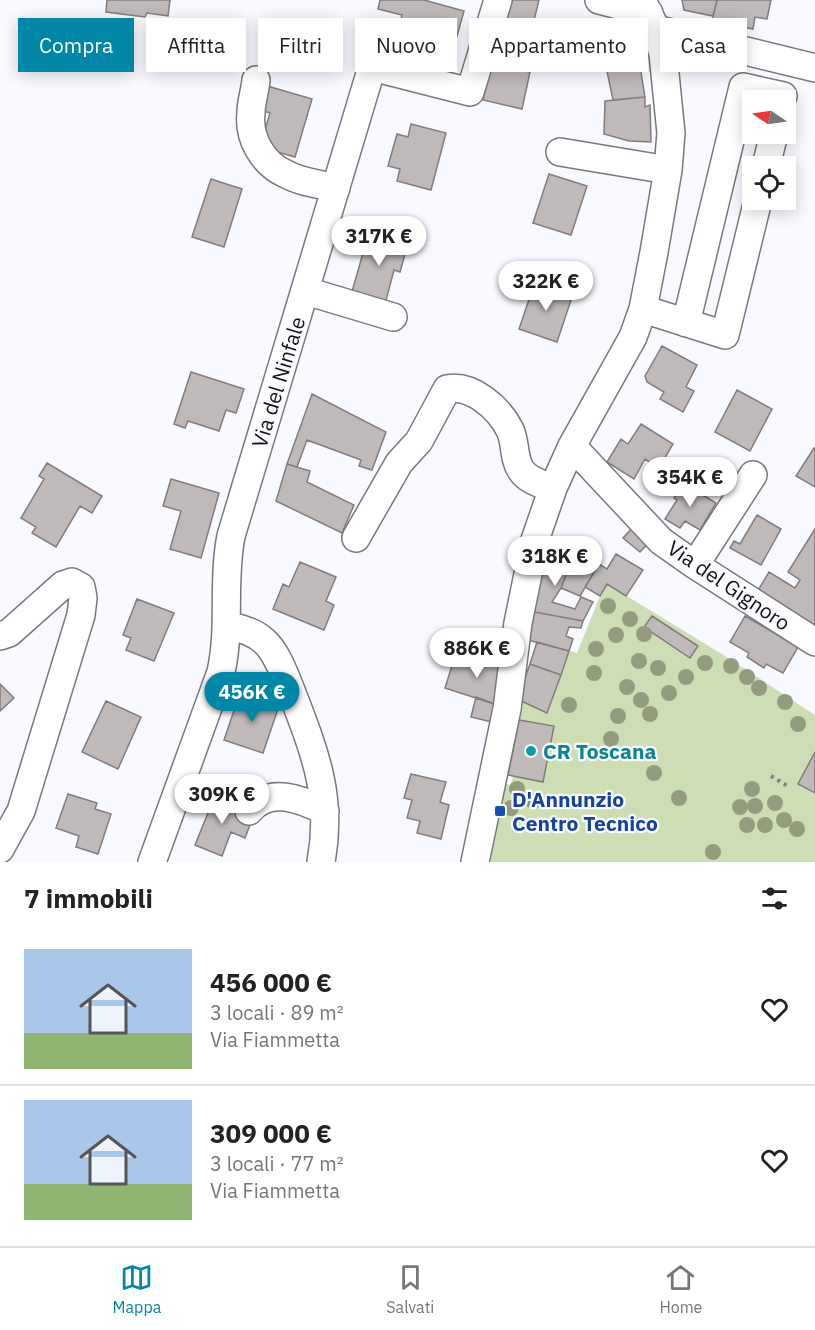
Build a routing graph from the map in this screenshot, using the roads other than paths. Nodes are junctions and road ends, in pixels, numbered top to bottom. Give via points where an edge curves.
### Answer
1 (498, 0) edge
2 (599, 0) edge
3 (649, 14) edge
4 (803, 65) edge
5 (256, 80) dead end
6 (787, 90) edge
7 (742, 91) edge
8 (560, 152) dead end
9 (668, 170) junction
10 (336, 188) junction
11 (756, 210) edge
12 (306, 291) junction
13 (643, 309) junction
14 (393, 318) dead end
15 (686, 323) junction
16 (572, 446) junction
17 (753, 475) dead end
18 (553, 488) junction
19 (356, 538) dead end
20 (695, 565) junction
21 (227, 625) junction
22 (0, 636) edge
23 (815, 642) edge
24 (249, 811) dead end
25 (325, 811) junction
26 (0, 849) edge
27 (152, 862) edge
28 (321, 862) edge
29 (474, 862) edge

1 - 10 street, Via del Ninfale via 470,92 384,70
2 - 3 street
3 - 4 street
3 - 9 street via 663,54 667,81 671,133
4 - 6 street
5 - 10 street via 250,115 261,155 287,176
7 - 15 street
8 - 9 street
9 - 13 street
10 - 12 street, Via del Ninfale
11 - 15 street via 725,335
12 - 14 street
12 - 21 street, Via del Ninfale via 231,536 226,566
13 - 15 street
13 - 16 street via 628,348
16 - 18 street
16 - 20 street, Via del Gignoro via 661,541
17 - 20 street
18 - 19 street via 522,472 510,430 495,410 473,392 457,387 447,389 419,441 399,463
18 - 29 street via 535,540 525,586 515,710 502,779
20 - 23 street, Via del Gignoro
21 - 25 street via 253,632 267,643 284,673 319,768
21 - 27 street, Via del Ninfale via 221,672
22 - 26 street via 9,633 63,585 72,582 81,587 81,615 21,812
24 - 25 street via 283,795
25 - 28 street

